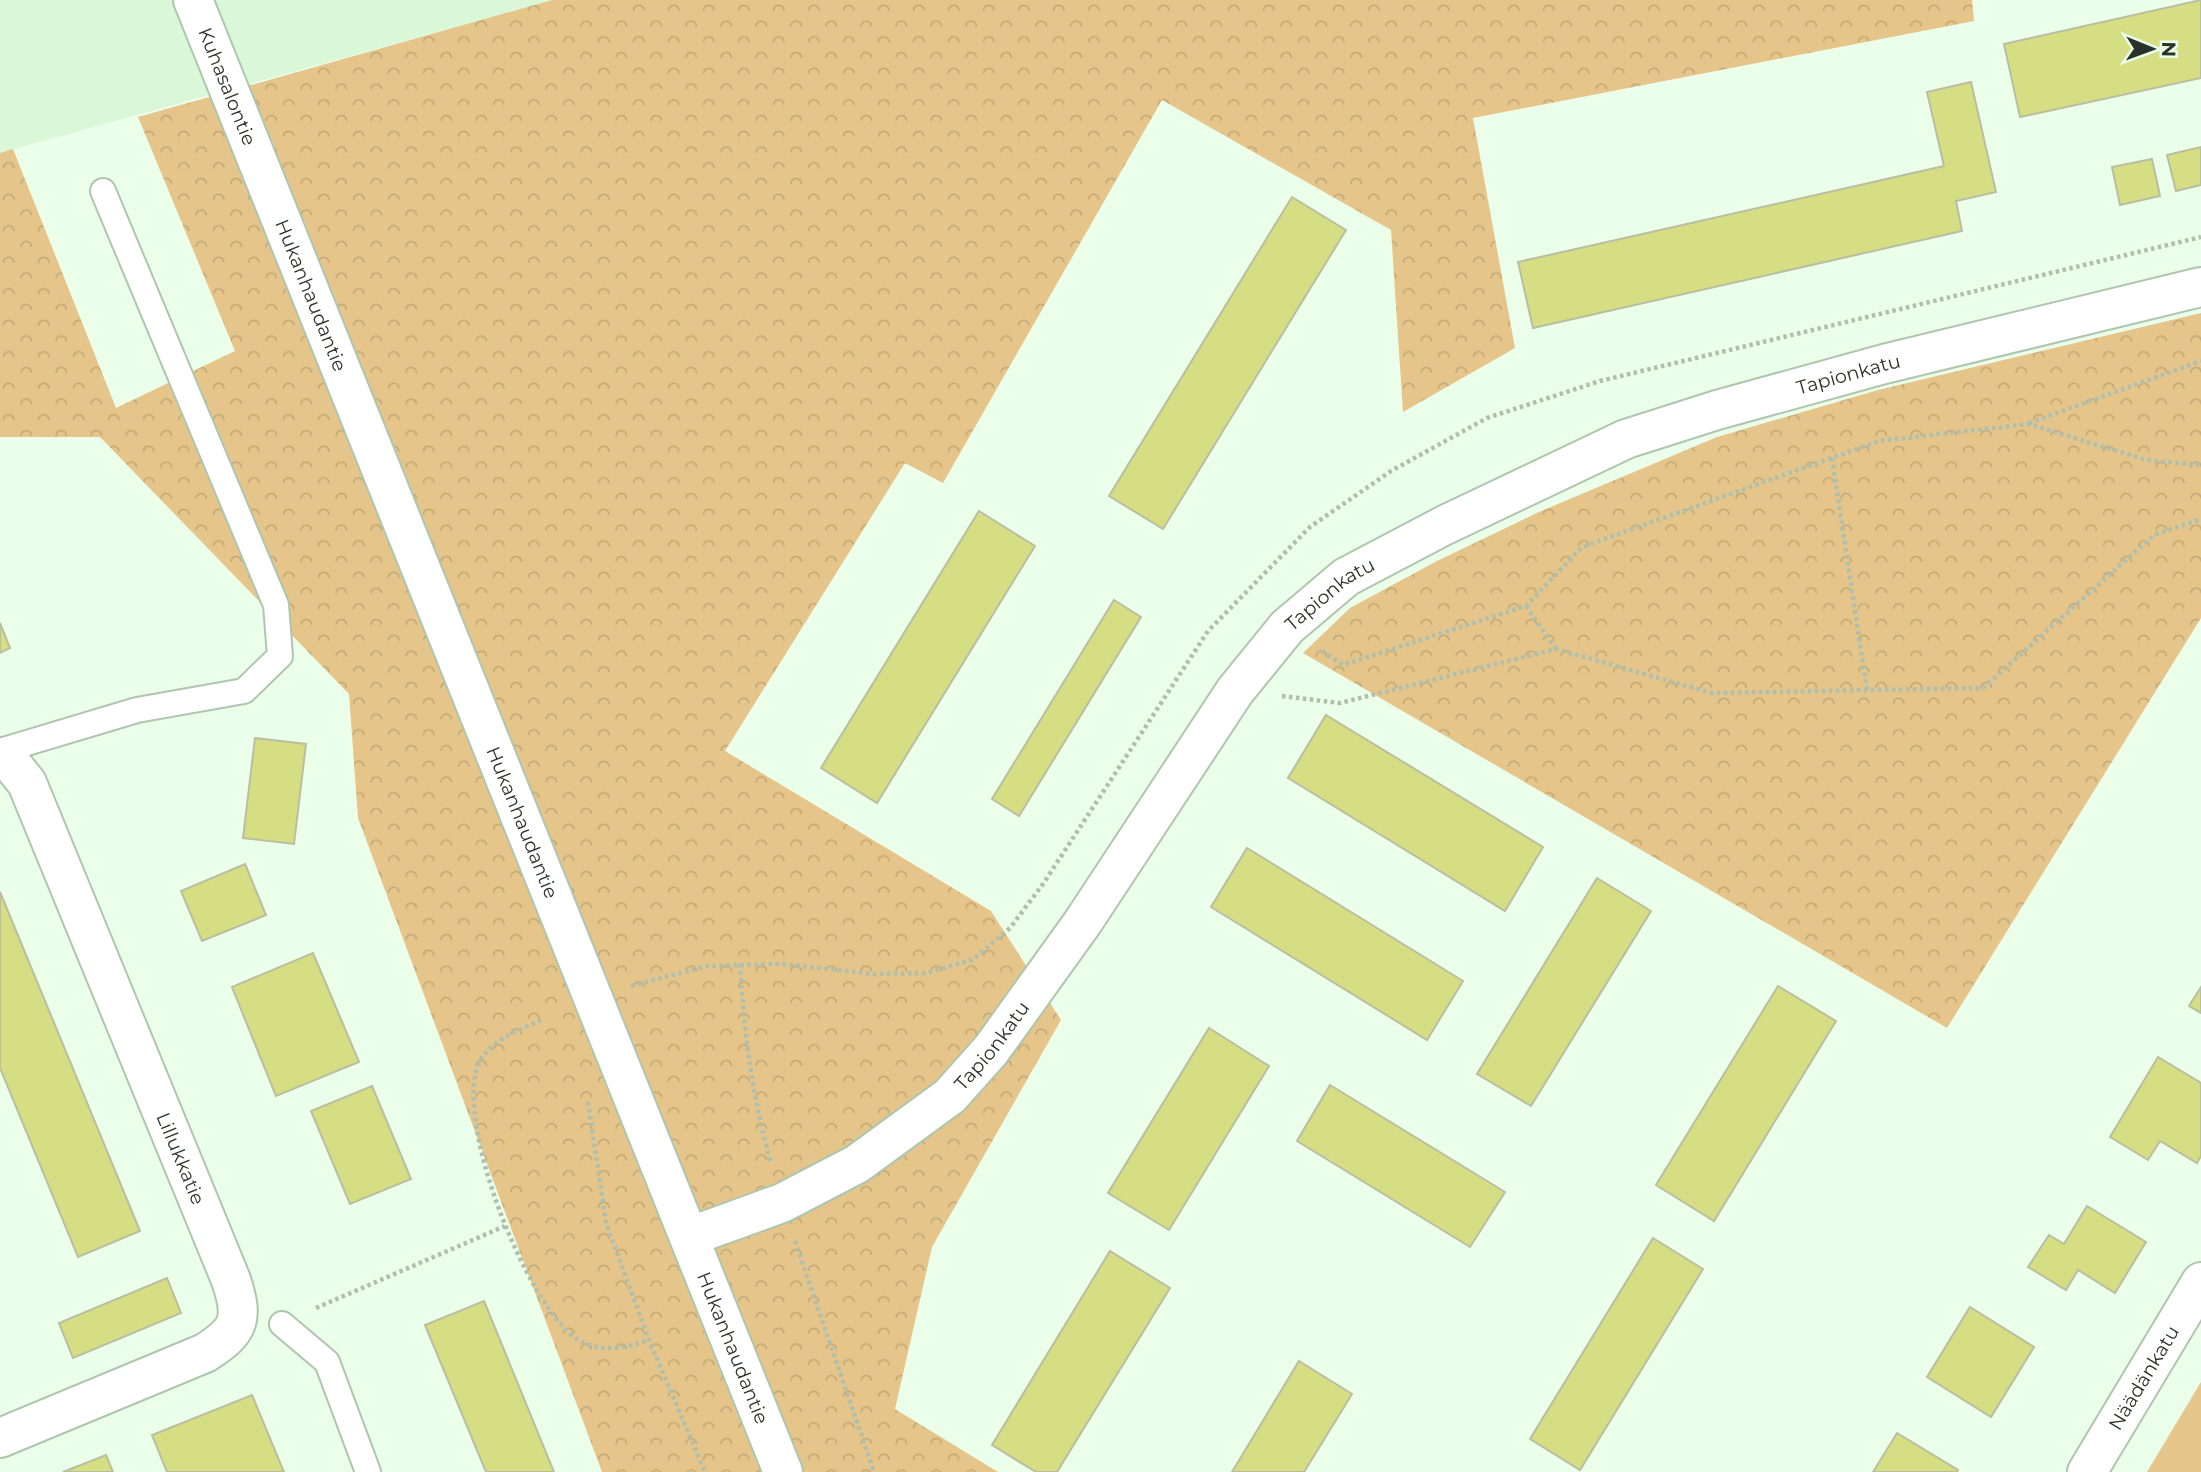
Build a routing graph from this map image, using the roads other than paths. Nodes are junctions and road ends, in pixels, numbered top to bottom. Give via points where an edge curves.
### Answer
1 (193, 0) edge
2 (263, 173) joint
3 (103, 191) dead end
4 (2201, 288) edge
5 (0, 751) edge
6 (0, 757) edge
7 (691, 1236) junction
8 (2201, 1282) edge
9 (282, 1324) road end
10 (0, 1438) edge
11 (368, 1472) edge
12 (783, 1472) edge
13 (2087, 1472) edge

1 - 2 street, Kuhasalontie
2 - 7 street, Hukanhaudantie
3 - 5 lane via 276,605 280,656 244,691 137,710
4 - 7 street, Tapionkatu via 1884,364 1626,439 1346,577 1287,626 1235,691 1083,922 991,1050 950,1096 857,1164 782,1203
6 - 10 street, Lillukkatie via 27,783 231,1280 239,1322 227,1339 205,1353
7 - 12 street, Hukanhaudantie
8 - 13 street, Näädänkatu
9 - 11 lane via 327,1362

